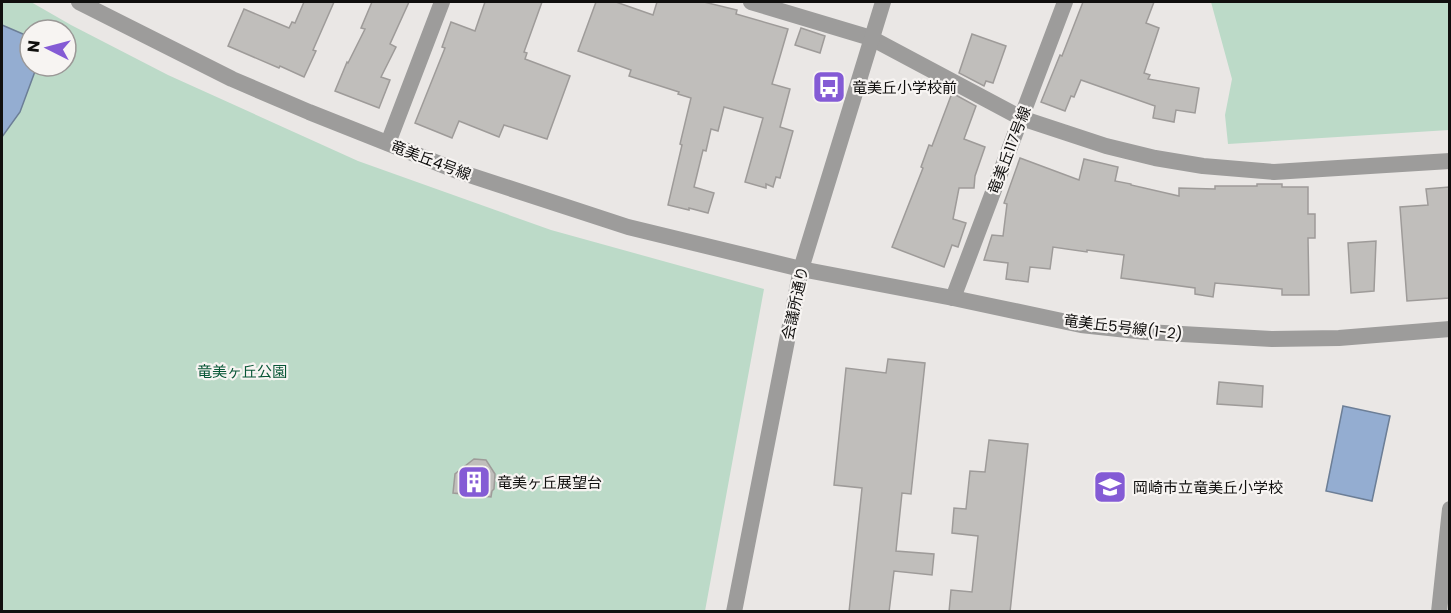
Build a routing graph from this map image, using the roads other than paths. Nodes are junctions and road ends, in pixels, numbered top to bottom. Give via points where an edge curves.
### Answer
1 (79, 2) edge
2 (442, 2) edge
3 (751, 2) edge
4 (883, 2) edge
5 (1065, 2) edge
6 (871, 38) junction
7 (1021, 118) junction
8 (388, 143) junction
9 (1449, 161) edge
10 (801, 269) junction
11 (953, 298) junction
12 (1449, 329) edge
13 (1449, 509) edge
14 (734, 612) edge
15 (1439, 612) edge

1 - 8 street, 竜美丘4号線 via 232,79
2 - 8 street
3 - 6 street
4 - 6 street, 会議所通り
5 - 7 street, 竜美丘117号線
6 - 7 street
6 - 10 street, 会議所通り
7 - 9 street via 1106,146 1203,166 1274,172
7 - 11 street, 竜美丘117号線
8 - 10 street, 竜美丘4号線 via 460,172 628,226
10 - 11 street, 竜美丘5号線(1-2)
10 - 14 street, 会議所通り
11 - 12 street, 竜美丘5号線(1-2) via 1080,325 1146,332 1272,339
13 - 15 street

